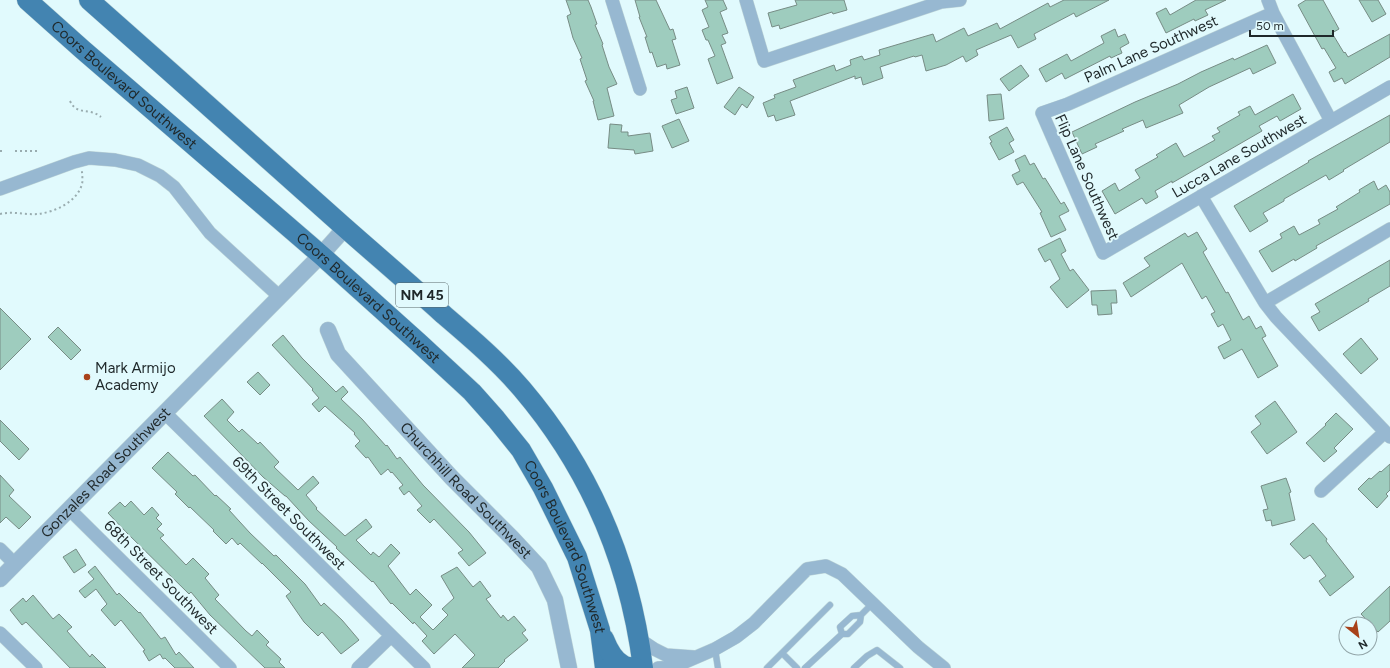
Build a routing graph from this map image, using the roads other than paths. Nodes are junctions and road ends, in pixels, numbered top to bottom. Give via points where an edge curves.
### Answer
1 (27, 0) edge
2 (89, 0) edge
3 (612, 0) edge
4 (746, 0) edge
5 (960, 0) edge
6 (1268, 0) edge
7 (1273, 13) junction
8 (1390, 86) edge
9 (640, 89) dead end
10 (1042, 113) joint
11 (1331, 121) junction
12 (0, 189) edge
13 (1201, 196) junction
14 (345, 228) junction
15 (1390, 229) edge
16 (1103, 253) joint
17 (321, 256) junction
18 (280, 297) junction
19 (1265, 303) junction
20 (328, 330) dead end
21 (165, 413) junction
22 (1388, 435) edge
23 (1321, 491) dead end
24 (69, 509) junction
25 (0, 549) edge
26 (15, 564) junction
27 (0, 579) edge
28 (872, 604) junction
29 (830, 605) dead end
30 (861, 615) junction
31 (600, 630) junction
32 (0, 633) edge
33 (842, 634) junction
34 (391, 636) junction
35 (640, 639) junction
36 (715, 649) junction
37 (782, 653) junction
38 (696, 657) junction
39 (36, 668) edge
40 (230, 668) edge
41 (358, 668) edge
42 (424, 668) edge
43 (567, 668) edge
44 (605, 668) edge
45 (636, 668) edge
46 (643, 668) edge
47 (658, 668) edge
48 (720, 668) edge
49 (767, 668) edge
50 (797, 668) edge
51 (805, 668) edge
52 (854, 668) edge
53 (899, 668) edge
54 (944, 668) edge

1 - 17 main road, Coors Boulevard Southwest / NM 45
2 - 14 main road, NM 45
3 - 9 street
4 - 5 street via 764,61 942,2
6 - 7 street
7 - 10 street, Palm Lane Southwest
7 - 11 street
8 - 11 street, Lucca Lane Southwest
10 - 16 street, Flip Lane Southwest
11 - 13 street, Lucca Lane Southwest
12 - 18 street via 90,158 138,165 160,176 174,187 210,233
13 - 16 street, Lucca Lane Southwest
13 - 19 street
14 - 17 street, Gonzales Road Southwest
14 - 35 main road, NM 45 via 494,359 521,388 564,444 611,535 632,602
15 - 19 street
17 - 18 street, Gonzales Road Southwest
17 - 31 main road, Coors Boulevard Southwest / NM 45 via 472,392 521,450 577,557
18 - 21 street, Gonzales Road Southwest
19 - 22 street
20 - 43 street, Churchhill Road Southwest via 338,354 452,478 539,567 555,600
21 - 24 street, Gonzales Road Southwest
21 - 34 street, 69th Street Southwest
22 - 23 street
24 - 26 street, Gonzales Road Southwest
24 - 40 street, 68th Street Southwest
25 - 26 street
26 - 27 street, Gonzales Road Southwest
28 - 30 lane
28 - 36 street via 842,574 826,566 807,569 754,623
28 - 54 street
29 - 37 lane
30 - 33 lane via 860,622 848,634
30 - 33 lane via 852,616 840,627
31 - 44 main road, Coors Boulevard Southwest / NM 45
31 - 45 main road via 615,659 623,666
32 - 39 street
33 - 51 lane
34 - 41 street
34 - 42 street, 69th Street Southwest
35 - 38 street via 666,655
35 - 46 main road, NM 45
36 - 38 street
36 - 48 lane
37 - 49 lane
37 - 50 lane
38 - 47 street via 671,667
52 - 53 lane via 877,650

